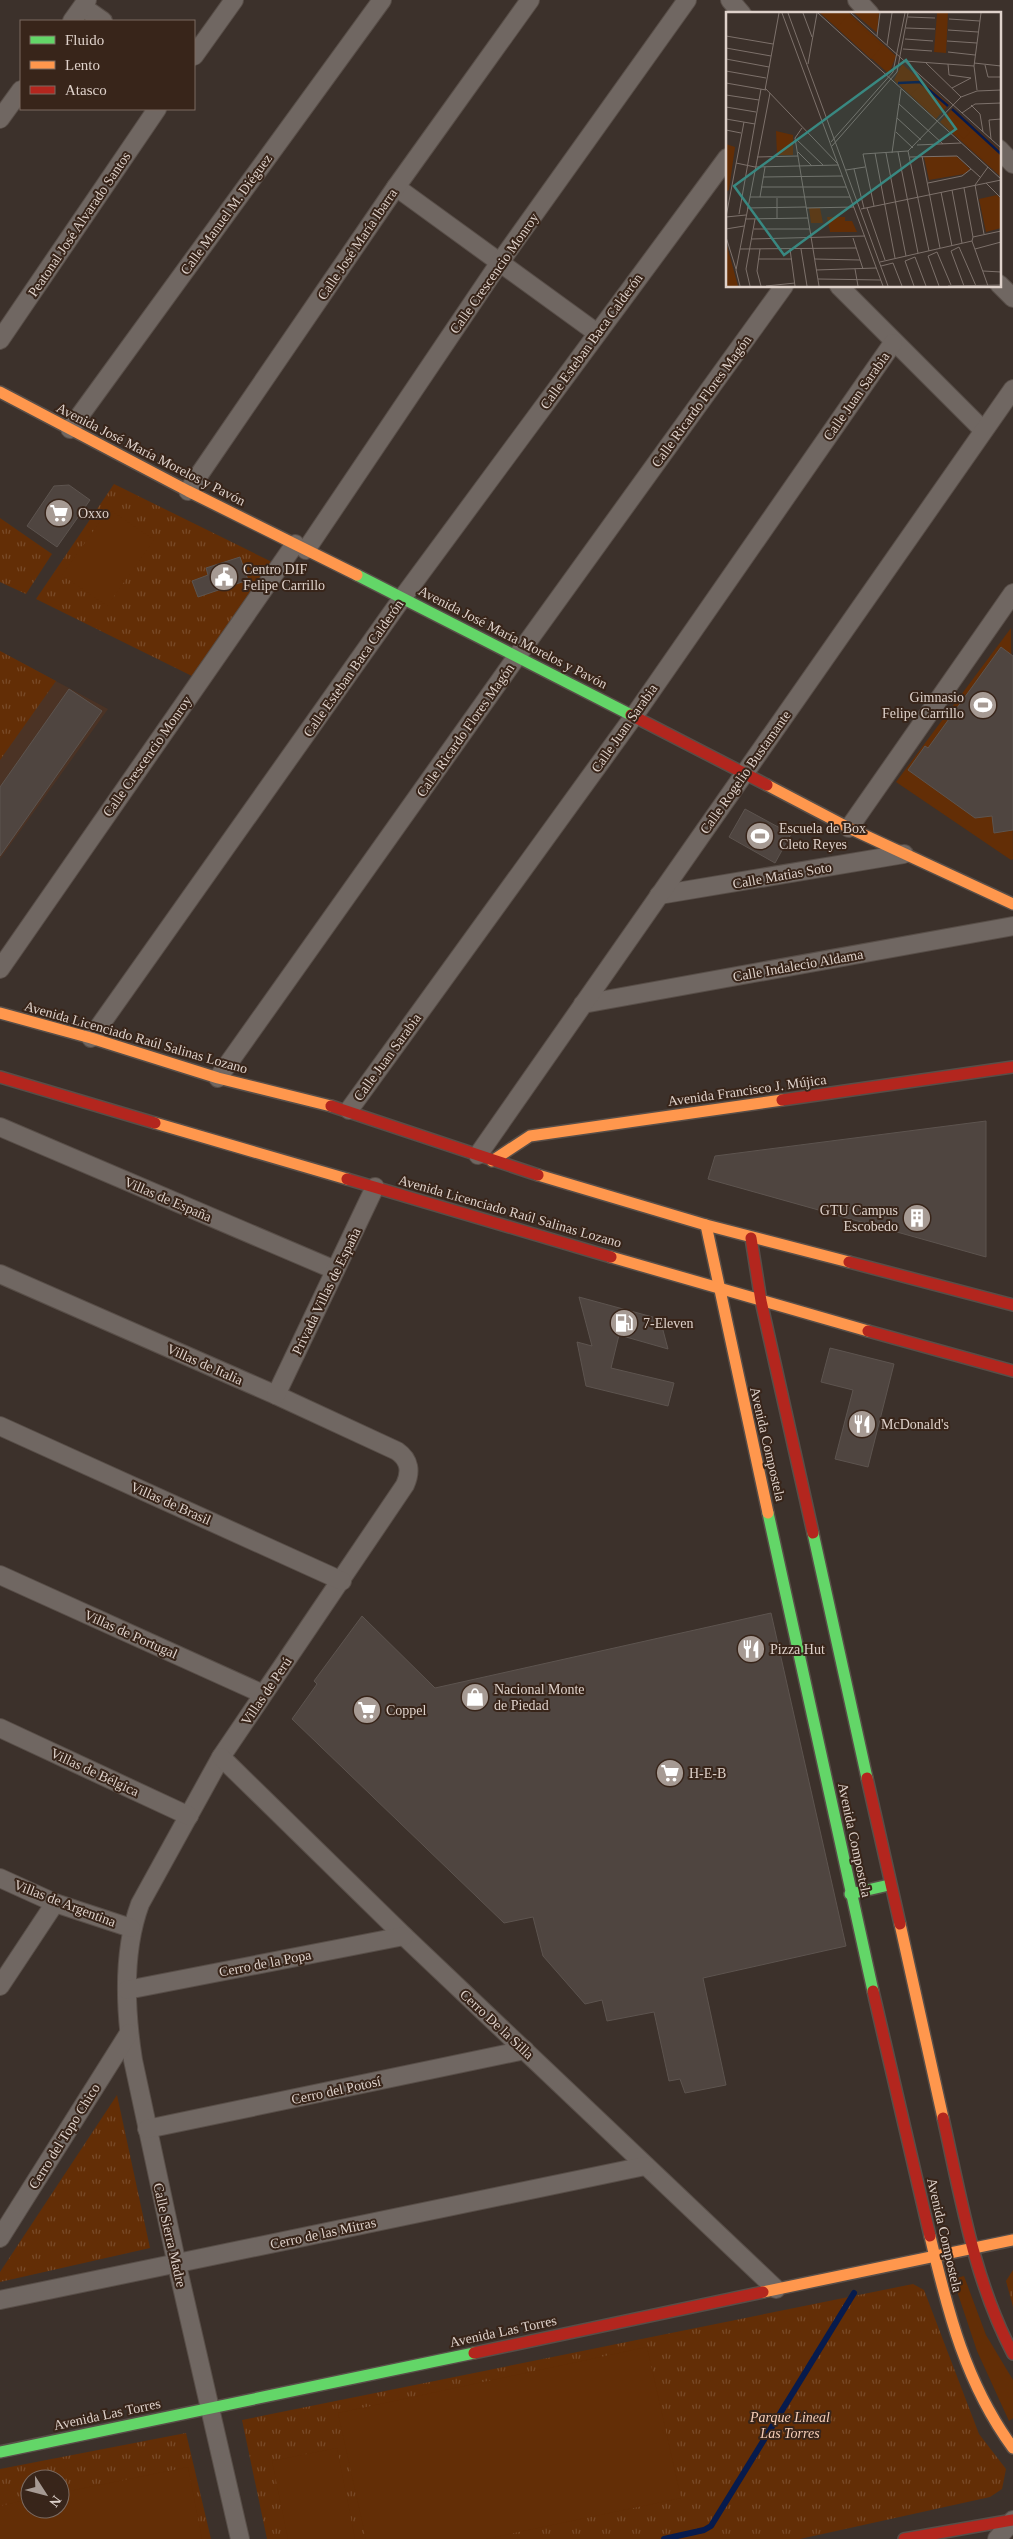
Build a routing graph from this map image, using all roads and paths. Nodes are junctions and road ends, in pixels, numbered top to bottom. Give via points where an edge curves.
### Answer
1 (234, 0) edge
2 (382, 0) edge
3 (530, 0) edge
4 (687, 0) edge
5 (730, 0) edge
6 (857, 0) edge
7 (85, 3) edge
8 (740, 12) edge
9 (868, 12) edge
10 (73, 20) edge
11 (102, 20) edge
12 (195, 55) edge
13 (11, 96) edge
14 (156, 110) edge
15 (0, 120) edge
16 (1000, 151) edge
17 (1013, 164) edge
18 (724, 166) edge
19 (396, 187) junction
20 (500, 262) junction
21 (1000, 285) edge
22 (783, 288) edge
23 (841, 288) edge
24 (1013, 298) edge
25 (596, 333) junction
26 (0, 340) edge
27 (893, 343) junction
28 (1013, 389) edge
29 (0, 392) edge
30 (70, 429) junction
31 (983, 430) junction
32 (188, 491) junction
33 (301, 547) junction
34 (1013, 593) edge
35 (403, 597) junction
36 (518, 656) junction
37 (634, 716) junction
38 (745, 773) junction
39 (849, 828) junction
40 (904, 854) junction
41 (659, 895) junction
42 (1013, 904) edge
43 (1013, 926) edge
44 (0, 969) edge
45 (583, 1004) junction
46 (0, 1013) edge
47 (91, 1038) junction
48 (1013, 1067) edge
49 (0, 1077) edge
50 (218, 1078) junction
51 (349, 1110) junction
52 (0, 1127) edge
53 (485, 1158) junction
54 (375, 1187) junction
55 (706, 1225) junction
56 (751, 1238) junction
57 (336, 1270) junction
58 (0, 1274) edge
59 (718, 1286) junction
60 (760, 1301) junction
61 (1013, 1305) edge
62 (1013, 1372) edge
63 (276, 1395) junction
64 (0, 1426) edge
65 (407, 1461) joint
66 (0, 1575) edge
67 (342, 1581) junction
68 (263, 1694) junction
69 (0, 1728) edge
70 (221, 1757) junction
71 (189, 1816) junction
72 (0, 1878) edge
73 (889, 1885) junction
74 (850, 1894) junction
75 (55, 1903) junction
76 (131, 1928) junction
77 (404, 1936) junction
78 (0, 1986) edge
79 (127, 1990) junction
80 (129, 2033) junction
81 (525, 2050) junction
82 (147, 2129) junction
83 (645, 2166) junction
84 (0, 2238) edge
85 (1013, 2240) edge
86 (972, 2248) junction
87 (935, 2256) junction
88 (177, 2265) junction
89 (776, 2289) junction
90 (0, 2300) edge
91 (1013, 2354) edge
92 (210, 2408) junction
93 (1013, 2448) edge
94 (0, 2452) edge
95 (1013, 2520) edge
96 (240, 2539) edge
97 (904, 2539) edge
98 (997, 2539) edge

1 - 12 street
2 - 30 street, Calle Manuel M. Diéguez
3 - 19 street, Calle José María Ibarra
4 - 20 street, Calle Crescencio Monroy
5 - 8 street
6 - 9 street
7 - 10 street
7 - 11 street
13 - 15 street
14 - 26 street, Peatonal José Alvarado Santos
16 - 17 street
18 - 25 street, Calle Esteban Baca Calderón
19 - 20 street
19 - 32 street, Calle José María Ibarra
20 - 25 street
20 - 33 street, Calle Crescencio Monroy
21 - 24 street
22 - 36 street, Calle Ricardo Flores Magón
23 - 27 street
25 - 35 street, Calle Esteban Baca Calderón
27 - 31 street
27 - 37 street, Calle Juan Sarabia
28 - 31 street, Calle Rogelio Bustamante
29 - 30 street, Avenida José María Morelos y Pavón
30 - 32 street, Avenida José María Morelos y Pavón
31 - 38 street, Calle Rogelio Bustamante
32 - 33 street, Avenida José María Morelos y Pavón
33 - 35 street, Avenida José María Morelos y Pavón
33 - 44 street, Calle Crescencio Monroy
34 - 39 street
35 - 36 street, Avenida José María Morelos y Pavón
35 - 47 street, Calle Esteban Baca Calderón
36 - 37 street, Avenida José María Morelos y Pavón
36 - 50 street, Calle Ricardo Flores Magón
37 - 38 street, Avenida José María Morelos y Pavón
37 - 51 street, Calle Juan Sarabia
38 - 39 street, Avenida José María Morelos y Pavón
38 - 41 street, Calle Rogelio Bustamante
39 - 40 street, Avenida José María Morelos y Pavón
40 - 41 street, Calle Matias Soto
40 - 42 street, Avenida José María Morelos y Pavón
41 - 45 street, Calle Rogelio Bustamante
43 - 45 street, Calle Indalecio Aldama
45 - 53 street, Calle Rogelio Bustamante
46 - 47 street, Avenida Licenciado Raúl Salinas Lozano
47 - 50 street, Avenida Licenciado Raúl Salinas Lozano
48 - 53 street, Avenida Francisco J. Mújica via 530,1136
49 - 54 street, Avenida Licenciado Raúl Salinas Lozano
50 - 51 street, Avenida Licenciado Raúl Salinas Lozano
51 - 53 street, Avenida Licenciado Raúl Salinas Lozano
52 - 57 street, Villas de España
53 - 55 street, Avenida Licenciado Raúl Salinas Lozano
54 - 57 street, Privada Villas de España
54 - 59 street, Avenida Licenciado Raúl Salinas Lozano
55 - 56 street, Avenida Licenciado Raúl Salinas Lozano
55 - 59 street, Avenida Compostela
56 - 60 street, Avenida Compostela
56 - 61 street, Avenida Licenciado Raúl Salinas Lozano
57 - 63 street, Privada Villas de España
58 - 63 street, Villas de Italia
59 - 60 street, Avenida Licenciado Raúl Salinas Lozano
59 - 74 street, Avenida Compostela via 805,1658
60 - 62 street, Avenida Licenciado Raúl Salinas Lozano
60 - 73 street, Avenida Compostela via 833,1651
63 - 65 street, Villas de Italia via 397,1451
64 - 67 street, Villas de Brasil
65 - 67 street, Villas de Perú via 405,1485
66 - 68 street, Villas de Portugal
67 - 68 street, Villas de Perú
68 - 70 street, Villas de Perú
69 - 71 street, Villas de Bélgica
70 - 71 street, Villas de Perú
70 - 77 street, Cerro De la Silla
71 - 76 street, Villas de Perú via 140,1904
72 - 75 street, Villas de Argentina
73 - 74 street
73 - 86 street, Avenida Compostela
74 - 87 street, Avenida Compostela
75 - 76 street, Villas de Argentina
75 - 78 street
76 - 79 street, Calle Sierra Madre
77 - 79 street, Cerro de la Popa
77 - 81 street, Cerro De la Silla
79 - 80 street, Calle Sierra Madre
80 - 82 street, Calle Sierra Madre
80 - 84 street, Cerro del Topo Chico
81 - 82 street, Cerro del Potosí
81 - 83 street, Cerro De la Silla
82 - 88 street, Calle Sierra Madre
83 - 88 street, Cerro de las Mitras
83 - 89 street, Cerro De la Silla
85 - 86 street, Avenida Las Torres
86 - 87 street, Avenida Las Torres
86 - 91 street, Avenida Compostela via 983,2290
87 - 89 street, Avenida Las Torres
87 - 93 street, Avenida Compostela via 947,2310 966,2367 985,2406
88 - 90 street, Cerro de las Mitras
88 - 92 street, Calle Sierra Madre
89 - 92 street, Avenida Las Torres
92 - 94 street, Avenida Las Torres
92 - 96 street, Calle Sierra Madre
95 - 97 street
95 - 98 street

